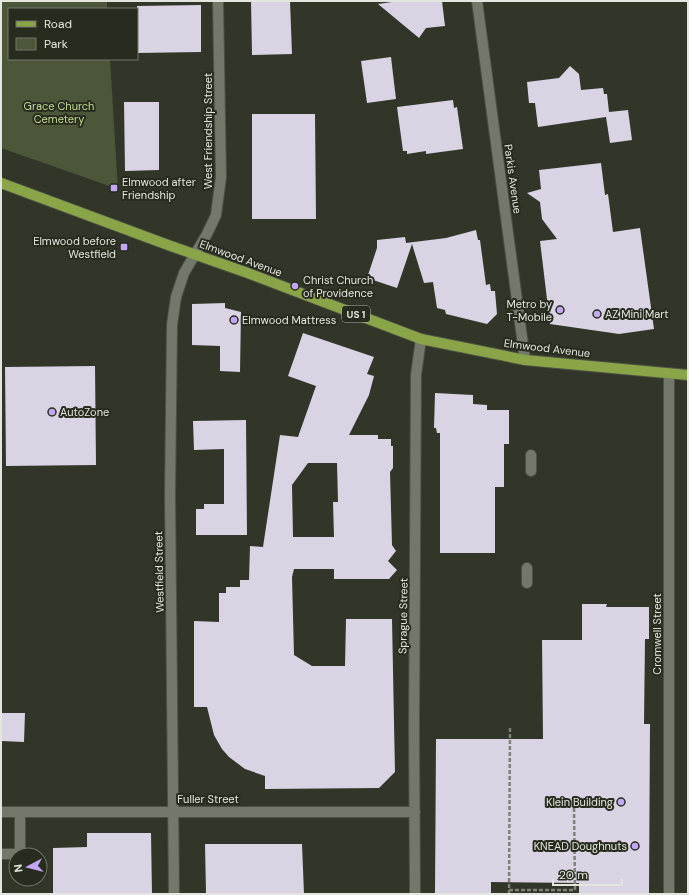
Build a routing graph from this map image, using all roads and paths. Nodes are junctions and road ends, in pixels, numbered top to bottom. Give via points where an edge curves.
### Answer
1 (218, 1) edge
2 (477, 1) edge
3 (1, 183) edge
4 (194, 254) junction
5 (422, 339) junction
6 (525, 360) junction
7 (669, 374) junction
8 (688, 375) edge
9 (531, 455) dead end
10 (531, 471) dead end
11 (528, 568) dead end
12 (527, 583) dead end
13 (510, 728) dead end
14 (574, 808) dead end
15 (174, 811) junction
16 (1, 812) edge
17 (20, 812) junction
18 (415, 812) junction
19 (1, 854) edge
20 (509, 890) junction
21 (174, 894) edge
22 (415, 894) edge
23 (509, 894) edge
24 (669, 894) edge

1 - 4 street, West Friendship Street via 220,196 213,222
2 - 6 street, Parkis Avenue
3 - 4 main road, Elmwood Avenue / US 1
4 - 5 main road, Elmwood Avenue / US 1
4 - 15 street, Westfield Street via 176,297 172,325 170,502
5 - 6 main road, Elmwood Avenue / US 1
5 - 18 street, Sprague Street via 416,375
6 - 7 main road, Elmwood Avenue / US 1
7 - 8 main road, Elmwood Avenue / US 1
7 - 24 street, Cromwell Street
9 - 10 street
11 - 12 street
13 - 20 path
14 - 20 path via 575,890
15 - 17 street, Fuller Street
15 - 18 street, Fuller Street
15 - 21 street, Westfield Street
16 - 17 street, Fuller Street
17 - 19 street via 20,854
18 - 22 street, Sprague Street
20 - 23 path

